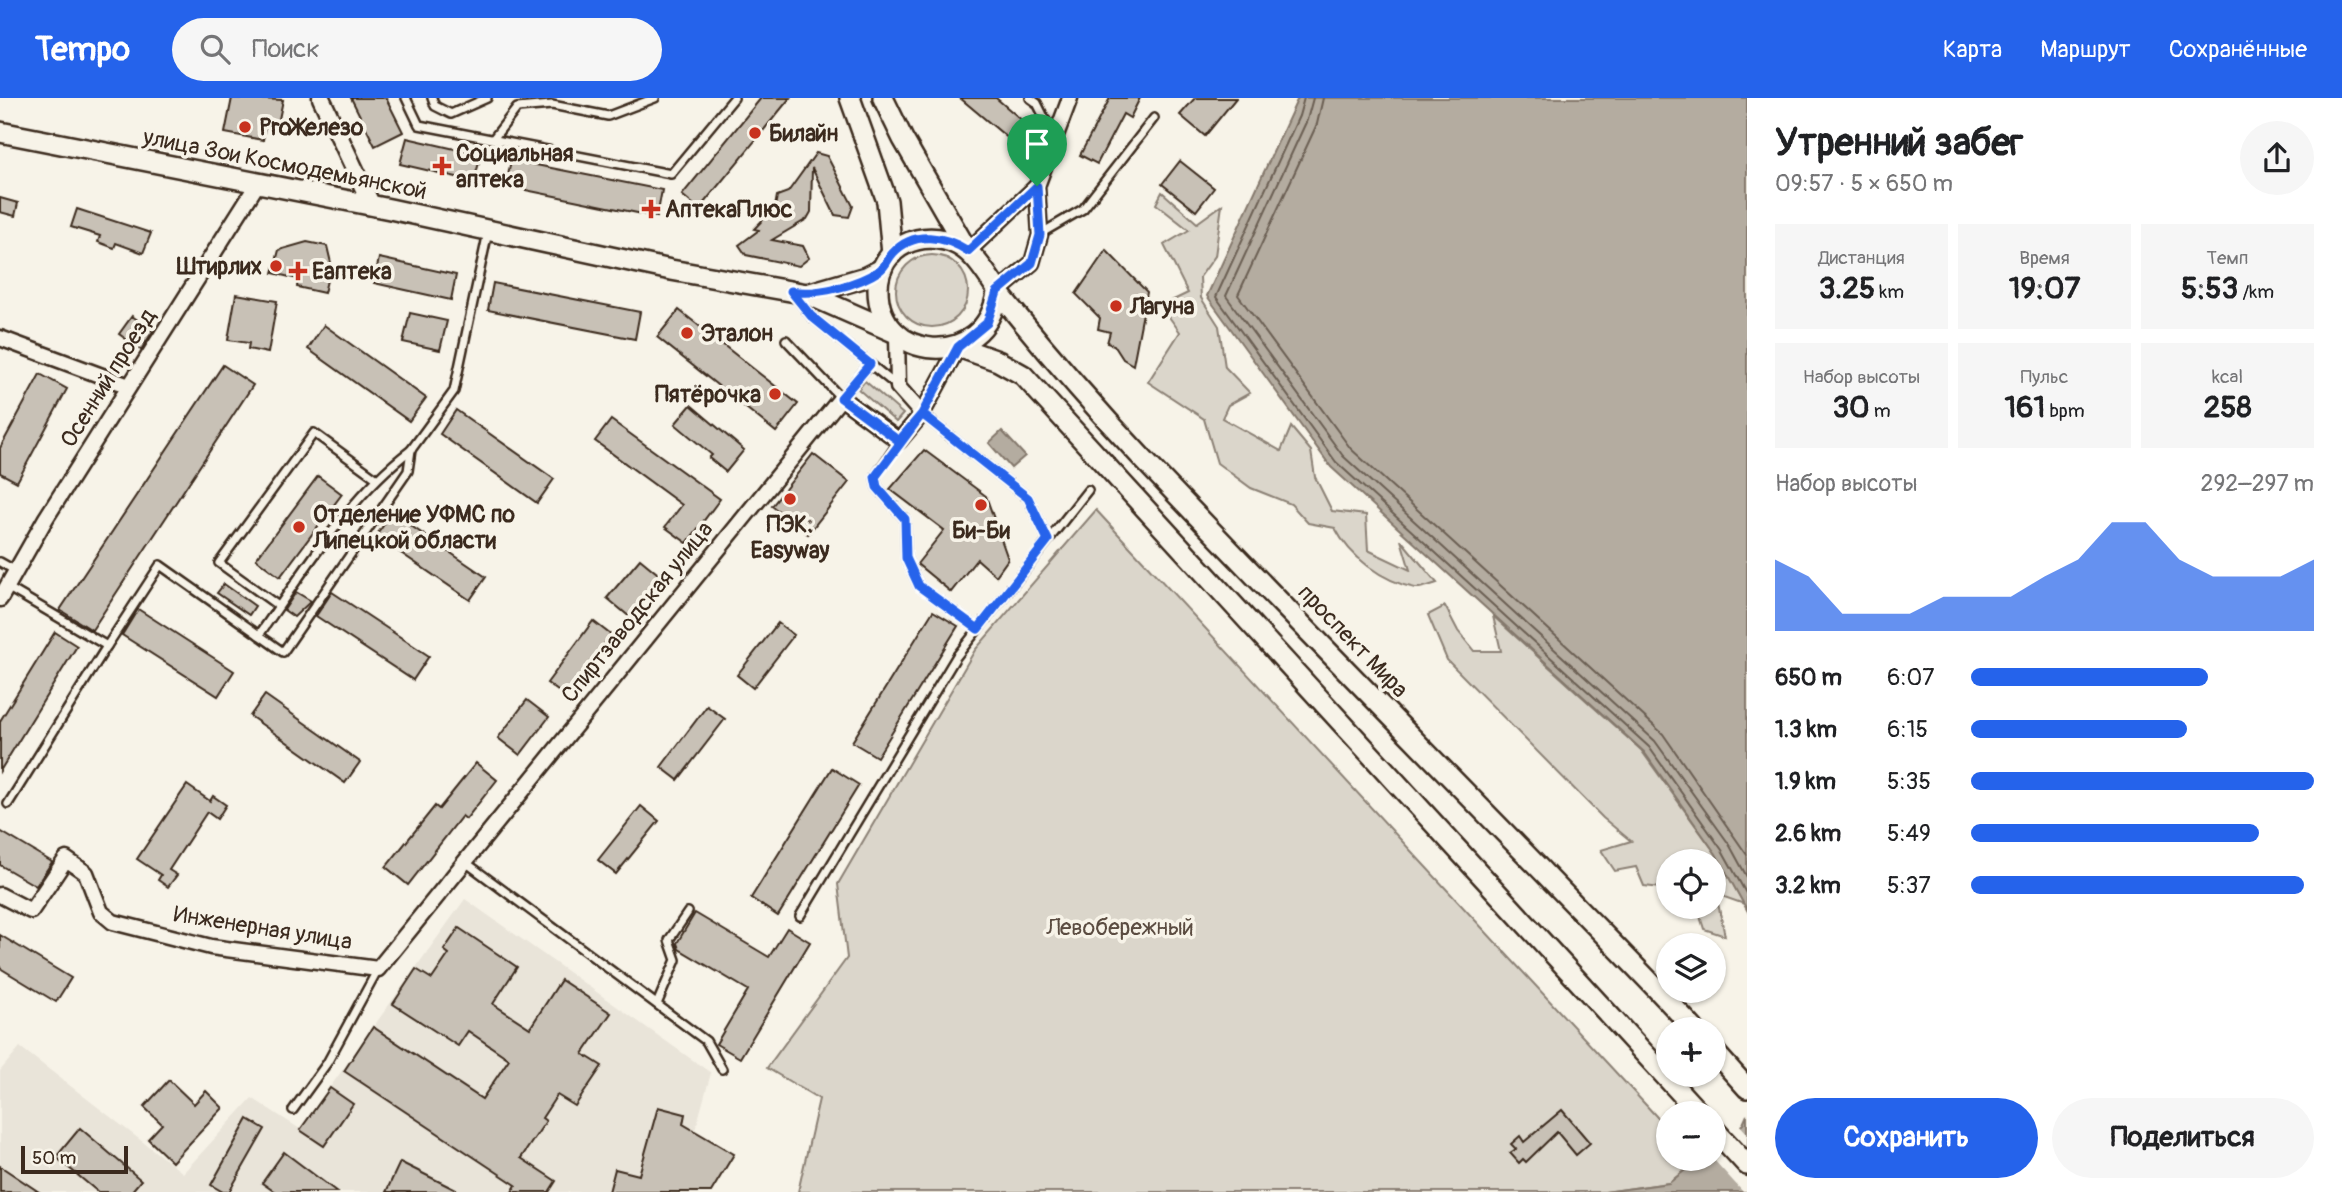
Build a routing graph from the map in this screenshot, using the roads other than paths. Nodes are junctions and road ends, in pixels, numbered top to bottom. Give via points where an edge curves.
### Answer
1 (321, 98) edge
2 (406, 98) edge
3 (432, 98) edge
4 (487, 98) edge
5 (655, 98) edge
6 (734, 98) edge
7 (849, 98) edge
8 (883, 98) edge
9 (1030, 98) edge
10 (1070, 98) edge
11 (1154, 118) dead end
12 (0, 132) edge
13 (1054, 137) junction
14 (493, 139) junction
15 (258, 183) junction
16 (1037, 186) junction
17 (372, 206) junction
18 (488, 230) junction
19 (1040, 235) junction
20 (968, 251) junction
21 (887, 261) junction
22 (799, 292) junction
23 (997, 292) junction
24 (897, 334) junction
25 (0, 338) edge
26 (786, 340) dead end
27 (958, 347) junction
28 (870, 364) junction
29 (129, 386) junction
30 (898, 387) junction
31 (841, 398) junction
32 (922, 414) junction
33 (899, 441) junction
34 (411, 450) junction
35 (376, 478) junction
36 (1088, 489) dead end
37 (1048, 540) junction
38 (0, 562) edge
39 (16, 571) junction
40 (4, 593) edge
41 (277, 605) junction
42 (978, 629) junction
43 (259, 635) junction
44 (107, 646) junction
45 (8, 804) dead end
46 (464, 861) junction
47 (0, 895) edge
48 (688, 912) dead end
49 (800, 916) dead end
50 (378, 969) junction
51 (657, 1004) junction
52 (1682, 1017) edge
53 (1726, 1065) edge
54 (722, 1069) dead end
55 (1747, 1088) edge
56 (1688, 1101) edge
57 (293, 1110) dead end
58 (1726, 1142) edge
59 (1747, 1165) edge

1 - 17 street
2 - 14 lane via 419,125
3 - 4 lane via 435,106 451,114
5 - 14 lane via 608,116 552,105 517,108
6 - 14 lane via 671,174
7 - 21 main road via 887,201
8 - 20 main road
9 - 13 lane
10 - 13 street
11 - 19 lane via 1083,209
12 - 15 main road, улица Зои Космодемьянской
13 - 16 street
15 - 17 main road, улица Зои Космодемьянской
15 - 29 street, Осенний проезд
16 - 19 street
16 - 20 street
17 - 18 main road, улица Зои Космодемьянской
18 - 22 main road, улица Зои Космодемьянской
18 - 34 lane via 454,391
19 - 23 street via 1032,263
20 - 21 main road via 929,237 905,244
20 - 23 main road
21 - 22 main road, улица Зои Космодемьянской via 866,277
21 - 24 main road via 878,294
22 - 24 main road, улица Зои Космодемьянской
22 - 28 lane via 811,316
23 - 27 main road via 987,323
23 - 52 main road, проспект Мира via 1141,457
24 - 27 main road via 926,347
24 - 30 street
25 - 29 street
26 - 31 lane
27 - 32 street
27 - 56 main road via 1023,375
28 - 30 lane
28 - 31 lane
29 - 39 street, Осенний проезд
30 - 32 street
31 - 33 street
31 - 46 street, Спиртзаводская улица
32 - 33 street
32 - 37 lane via 1028,498
33 - 42 lane via 875,477 877,487 905,519 906,558 919,586
34 - 35 lane
34 - 43 lane via 408,471 283,652
35 - 41 lane
35 - 41 lane via 314,433 219,563
36 - 37 lane
37 - 42 lane
38 - 39 lane
39 - 40 street, Осенний проезд
40 - 44 lane
41 - 43 lane
42 - 49 lane via 956,657
43 - 44 lane via 160,565
44 - 45 lane
46 - 50 street, Спиртзаводская улица
46 - 51 lane
47 - 50 street, Инженерная улица via 31,911 66,859 86,873 101,912 113,922 211,947
48 - 51 lane via 669,940 676,960
50 - 57 lane via 327,1063
51 - 54 lane via 706,1041
53 - 55 main road
58 - 59 main road

